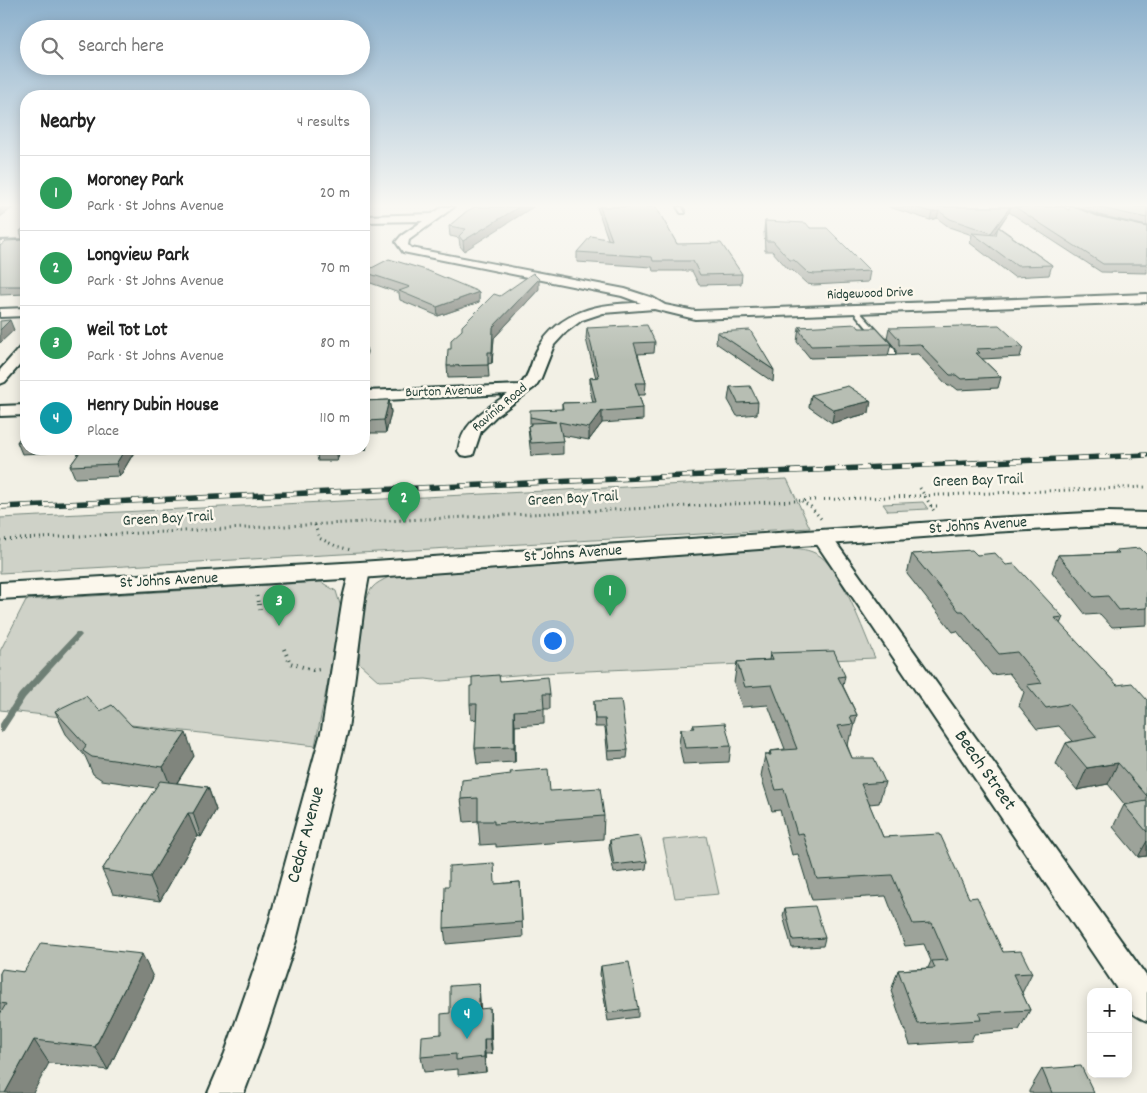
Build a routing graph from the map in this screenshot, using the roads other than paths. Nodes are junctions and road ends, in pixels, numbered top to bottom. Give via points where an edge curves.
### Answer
1 (442, 258) edge
2 (597, 289) junction
3 (1147, 298) edge
4 (661, 308) junction
5 (598, 310) junction
6 (855, 310) junction
7 (20, 312) edge
8 (0, 313) edge
9 (892, 352) edge
10 (20, 356) edge
11 (0, 379) edge
12 (524, 389) junction
13 (370, 396) edge
14 (20, 410) edge
15 (0, 411) edge
16 (467, 451) dead end
17 (1147, 520) edge
18 (823, 529) junction
19 (360, 570) junction
20 (0, 591) edge
21 (1147, 1006) edge
22 (226, 1093) edge

1 - 2 street, Ridgewood Drive
2 - 4 street, Ridgewood Drive via 637,297
2 - 5 street via 601,299
3 - 6 street, Ridgewood Drive
4 - 5 street, Ravinia Road
4 - 6 street, Ridgewood Drive via 704,315
5 - 12 street, Ravinia Road via 578,317 551,339 533,380
6 - 9 lane
7 - 8 street
10 - 11 street
12 - 13 street, Burton Avenue
12 - 16 street, Ravinia Road via 475,426 466,441
14 - 15 street
17 - 18 street, St Johns Avenue via 943,517
18 - 19 street, St Johns Avenue
18 - 21 street, Beech Street
19 - 20 street, St Johns Avenue
19 - 22 street, Cedar Avenue via 335,729 280,941

